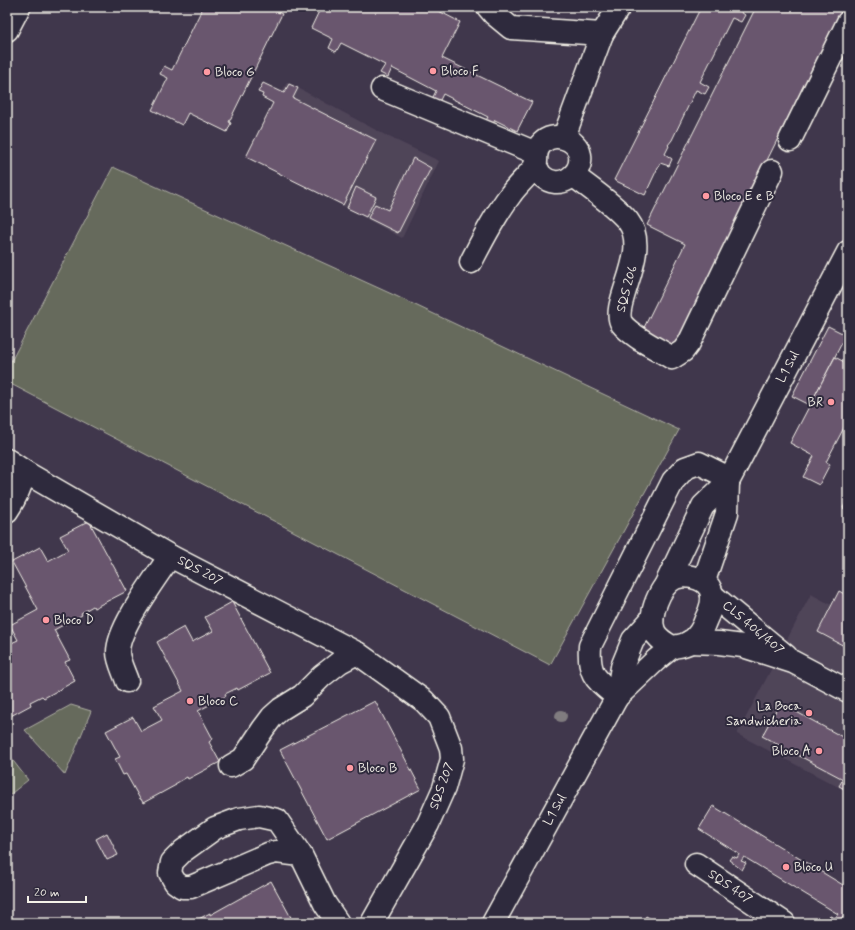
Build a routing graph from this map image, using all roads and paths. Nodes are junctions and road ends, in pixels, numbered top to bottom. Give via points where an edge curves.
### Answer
1 (19, 7) edge
2 (618, 7) edge
3 (493, 9) edge
4 (848, 22) edge
5 (7, 30) edge
6 (602, 34) junction
7 (382, 89) dead end
8 (564, 138) junction
9 (790, 140) dead end
10 (536, 159) junction
11 (772, 171) dead end
12 (574, 176) junction
13 (848, 252) edge
14 (471, 262) dead end
15 (7, 460) edge
16 (25, 472) junction
17 (728, 480) junction
18 (7, 511) edge
19 (170, 556) junction
20 (665, 586) junction
21 (708, 588) junction
22 (652, 618) junction
23 (681, 645) junction
24 (357, 653) junction
25 (793, 662) junction
26 (127, 681) dead end
27 (848, 690) edge
28 (617, 697) junction
29 (231, 766) dead end
30 (277, 820) junction
31 (268, 854) junction
32 (301, 855) junction
33 (696, 864) dead end
34 (338, 923) edge
35 (372, 923) edge
36 (493, 923) edge
37 (784, 923) edge

1 - 5 street
2 - 6 street
3 - 6 street via 511,28
4 - 9 street
6 - 8 street
7 - 10 street
8 - 10 street via 552,137 542,143
8 - 12 street via 575,144 580,154 580,166
10 - 12 street via 541,176 551,182 563,182
10 - 14 street via 500,208
11 - 12 street, SQS 206 via 693,336 684,351 672,358 628,331 621,322 620,307 635,261 633,230 628,221 610,204
13 - 17 street, L1 Sul
15 - 16 street, SQS 207
16 - 18 street via 13,503
16 - 19 street, SQS 207
17 - 20 street, L1 Sul via 703,506
17 - 21 street, L1 Sul via 727,513
17 - 28 street via 699,463 684,468 673,480 590,646 589,661 595,678
19 - 24 street, SQS 207
19 - 26 street, SQS 207 via 129,619 120,638 118,653
20 - 21 street via 675,578 684,576 694,577
20 - 22 street
21 - 23 street via 712,604 704,625 696,637
21 - 25 street, CLS 406/407
22 - 23 street via 654,630 659,638
22 - 28 street, L1 Sul via 633,640 622,667
23 - 25 street, CLS 406/407 via 719,643 743,646
23 - 28 street, L1 Sul via 656,660
24 - 29 street via 340,662 302,696 272,717 243,760
24 - 35 street, SQS 207 via 424,701 439,717 451,748 452,759 444,788 428,824
25 - 27 street, CLS 406/407
28 - 36 street, L1 Sul
30 - 31 street
30 - 31 street via 259,816 238,819 215,828 183,851 172,862 170,873 175,882 182,887 191,887
30 - 32 street
31 - 32 street via 276,852
32 - 34 street via 325,904
33 - 37 street, SQS 407

